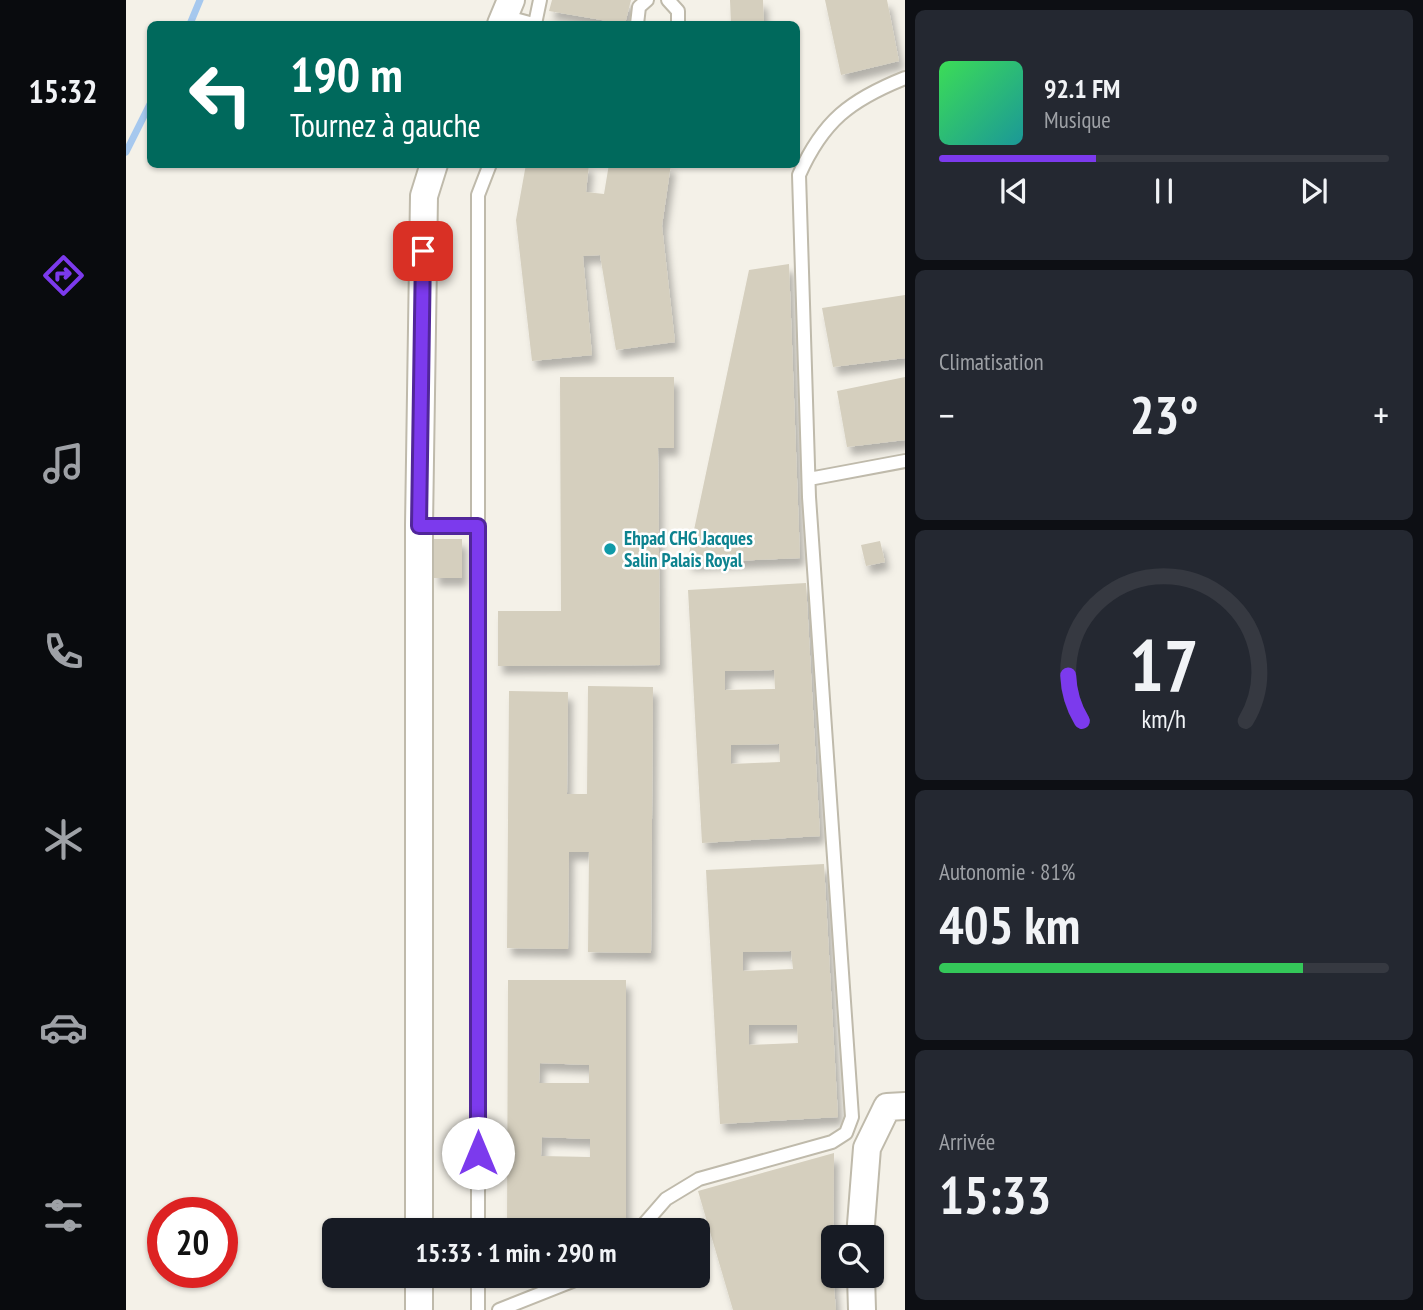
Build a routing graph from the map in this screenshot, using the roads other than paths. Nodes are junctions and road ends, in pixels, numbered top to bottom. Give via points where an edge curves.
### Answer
1 (540, 0) edge
2 (647, 0) edge
3 (668, 0) edge
4 (505, 13) edge
5 (526, 21) edge
6 (535, 21) edge
7 (637, 21) edge
8 (678, 21) edge
9 (905, 78) edge
10 (433, 168) edge
11 (488, 168) edge
12 (905, 461) edge
13 (809, 478) junction
14 (419, 526) junction
15 (478, 526) junction
16 (905, 1106) edge
17 (419, 1218) edge
18 (478, 1218) edge
19 (649, 1218) edge
20 (860, 1225) edge
21 (419, 1288) edge
22 (478, 1288) edge
23 (555, 1288) edge
24 (861, 1288) edge
25 (419, 1310) edge
26 (478, 1310) edge
27 (499, 1310) edge
28 (862, 1310) edge

1 - 6 lane
2 - 7 lane via 639,7
3 - 8 lane via 678,11
4 - 5 lane
9 - 13 lane via 838,113 813,145 799,175
10 - 14 street via 424,196
11 - 15 lane via 478,195
12 - 13 lane
13 - 19 lane via 852,1117 846,1133 832,1142 699,1180 666,1199
14 - 15 lane
14 - 17 street
15 - 18 lane
16 - 20 street via 887,1107 867,1148
21 - 25 street
22 - 26 lane
23 - 27 lane
24 - 28 street

